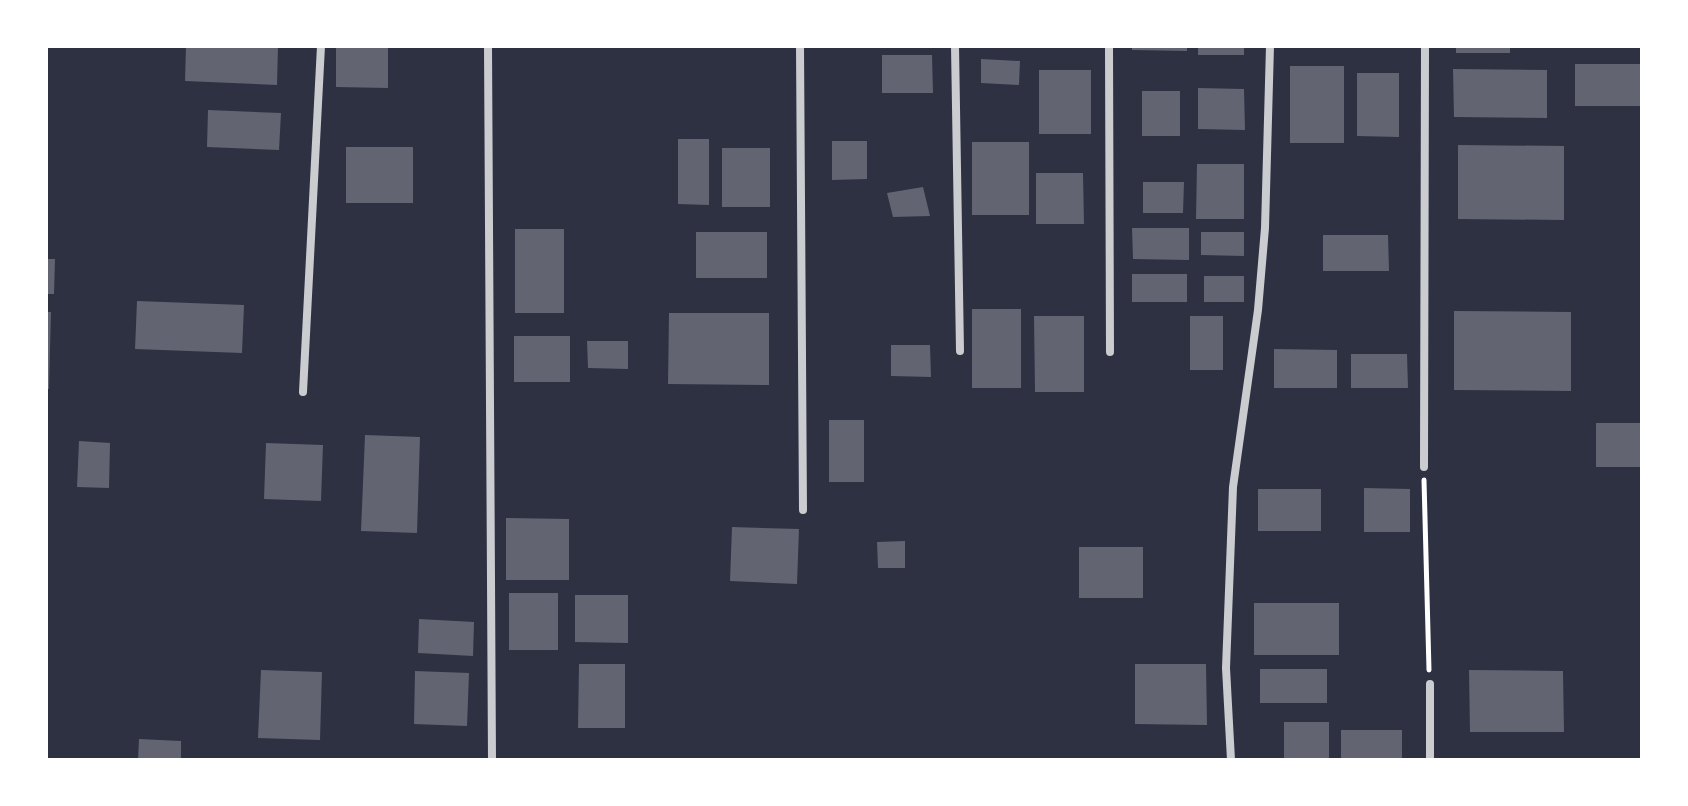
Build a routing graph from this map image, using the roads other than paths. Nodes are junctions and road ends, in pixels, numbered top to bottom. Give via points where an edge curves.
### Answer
1 (321, 46) edge
2 (488, 46) edge
3 (800, 46) edge
4 (955, 46) edge
5 (1109, 46) edge
6 (1270, 46) edge
7 (1425, 46) edge
8 (960, 351) dead end
9 (1110, 352) dead end
10 (303, 392) dead end
11 (1424, 467) road end
12 (803, 510) dead end
13 (1430, 684) road end
14 (492, 760) edge
15 (1231, 760) edge
16 (1430, 760) edge

1 - 10 street
2 - 14 street
3 - 12 street
4 - 8 street
5 - 9 street
6 - 15 street via 1265,228 1233,487 1226,668
7 - 11 street
13 - 16 street

